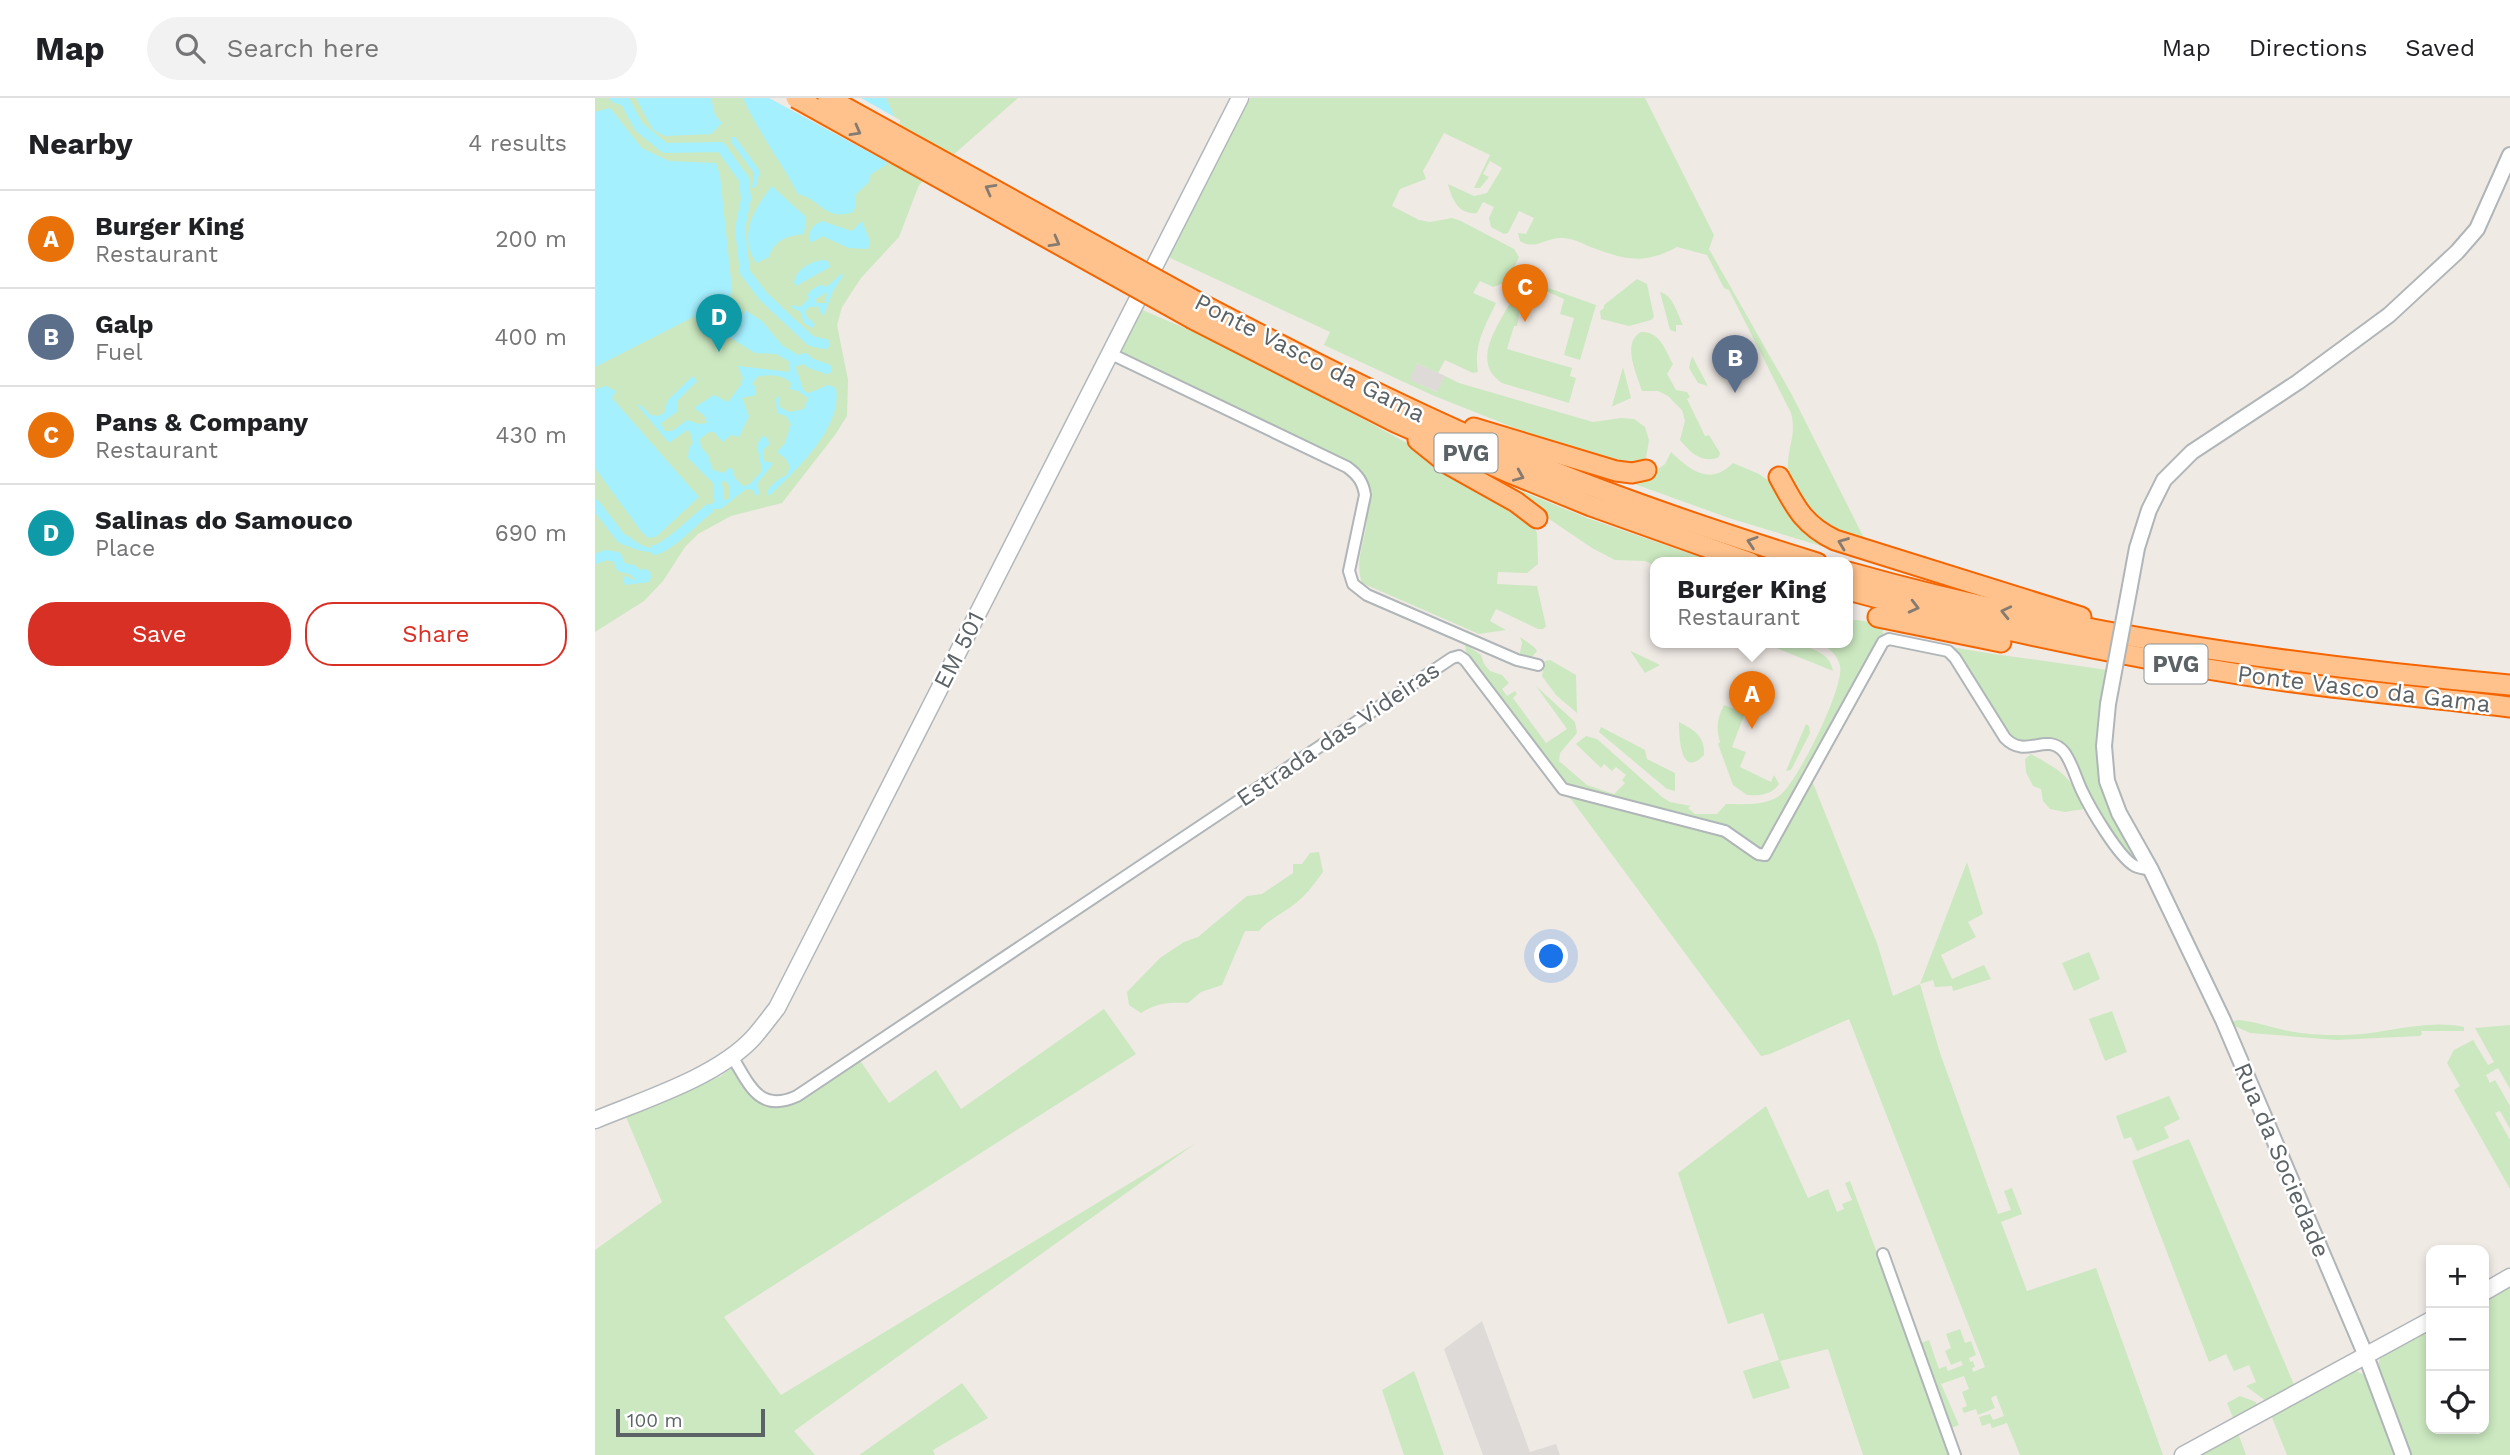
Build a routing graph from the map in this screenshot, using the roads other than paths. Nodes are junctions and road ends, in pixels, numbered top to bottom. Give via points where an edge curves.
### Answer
1 (796, 98) edge
2 (828, 98) edge
3 (1240, 98) edge
4 (2510, 155) edge
5 (1197, 312) junction
6 (1109, 353) junction
7 (1416, 412) junction
8 (1395, 422) junction
9 (1646, 470) dead end
10 (1779, 477) dead end
11 (1537, 518) dead end
12 (1734, 557) edge
13 (1798, 557) edge
14 (1853, 573) edge
15 (1853, 591) edge
16 (1878, 617) dead end
17 (2190, 648) junction
18 (1538, 665) dead end
19 (2260, 677) junction
20 (2510, 685) edge
21 (2510, 707) edge
22 (2151, 870) junction
23 (731, 1055) junction
24 (595, 1121) edge
25 (1884, 1254) dead end
26 (2510, 1278) edge
27 (2489, 1289) edge
28 (2426, 1323) edge
29 (2367, 1356) junction
30 (1955, 1455) edge
31 (2183, 1455) edge
32 (2403, 1455) edge

1 -> 5 highway, Ponte Vasco da Gama / PVG, bridge
5 -> 2 highway, Ponte Vasco da Gama / PVG, bridge
3 - 6 main road, EM 501 / EM 501
4 - 22 street, Rua da Sociedade, bridge via 2477,229 2457,252 2389,315 2192,452 2164,480 2148,510 2137,548 2104,746 2107,781 2119,813
5 - 7 highway, Ponte Vasco da Gama / PVG
5 - 8 highway, Ponte Vasco da Gama / PVG
6 - 18 street via 1357,474 1365,495 1349,571 1353,584 1367,595
6 - 23 main road, EM 501 / EM 501 via 777,1008 752,1039
7 - 9 highway via 1616,471
13 -> 7 highway, Ponte Vasco da Gama / PVG via 1622,498
8 - 11 highway via 1448,464
8 -> 12 highway, Ponte Vasco da Gama / PVG via 1591,506
17 -> 10 highway via 1835,540 1805,520
17 -> 14 highway, Ponte Vasco da Gama / PVG via 2019,615
15 -> 19 highway, Ponte Vasco da Gama / PVG via 2133,657
16 - 19 highway via 2074,657
17 - 20 highway, Ponte Vasco da Gama / PVG
19 - 21 highway, Ponte Vasco da Gama / PVG
22 - 23 street, Estrada das Videiras via 2134,866 2100,823 2065,753 2048,743 2013,746 1955,658 1941,649 1889,639 1882,642 1765,855 1758,855 1725,831 1563,789 1459,656 797,1096 771,1102 760,1097
22 - 29 street, Rua da Sociedade via 2205,979
23 - 24 main road, EM 501 / EM 501 via 678,1086
25 - 30 street
26 - 27 main road
28 - 29 main road
29 - 31 main road
29 - 32 street, Rua da Sociedade

